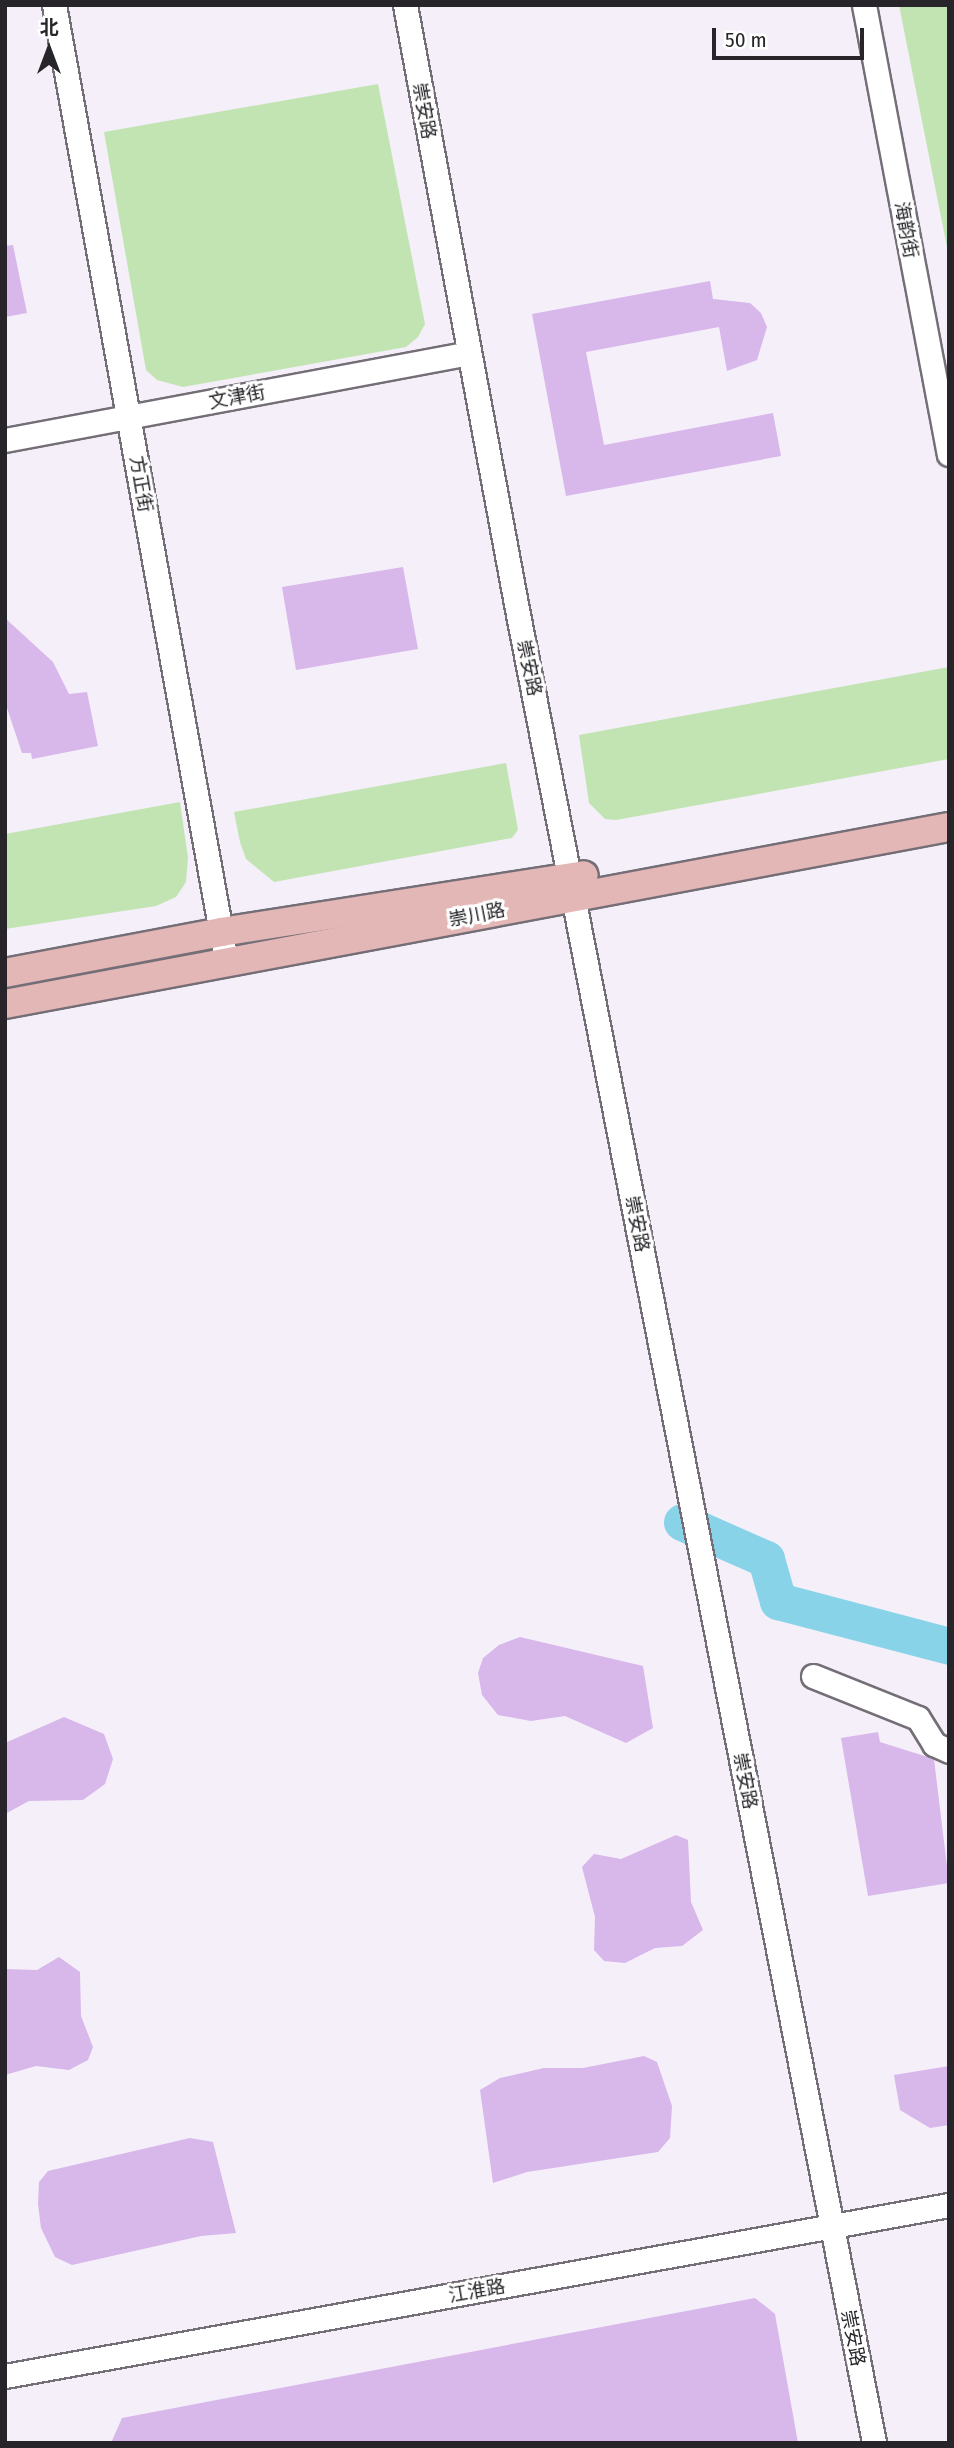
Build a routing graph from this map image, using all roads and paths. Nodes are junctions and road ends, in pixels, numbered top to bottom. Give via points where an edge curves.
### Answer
1 (54, 5) edge
2 (405, 5) edge
3 (864, 5) edge
4 (469, 353) junction
5 (129, 417) junction
6 (5, 440) edge
7 (949, 454) edge
8 (949, 809) edge
9 (949, 827) edge
10 (572, 887) junction
11 (221, 932) junction
12 (226, 963) junction
13 (5, 973) edge
14 (5, 1004) edge
15 (813, 1676) dead end
16 (949, 1751) edge
17 (949, 2205) edge
18 (832, 2227) junction
19 (5, 2376) edge
20 (874, 2443) edge

1 - 5 street, 方正街
2 - 4 street, 崇安路
3 - 7 street, 海韵街
4 - 5 street, 文津街
4 - 10 street, 崇安路
5 - 6 street, 文津街
5 - 11 street, 方正街
8 - 10 main road, 崇川路
9 - 10 main road, 崇川路
10 - 11 main road, 崇川路
10 - 12 main road, 崇川路
10 - 18 street, 崇安路
11 - 12 street, 方正街
11 - 13 main road, 崇川路
12 - 14 main road, 崇川路
15 - 16 street via 918,1718 934,1744
17 - 18 street, 江淮路
18 - 19 street, 江淮路
18 - 20 street, 崇安路

